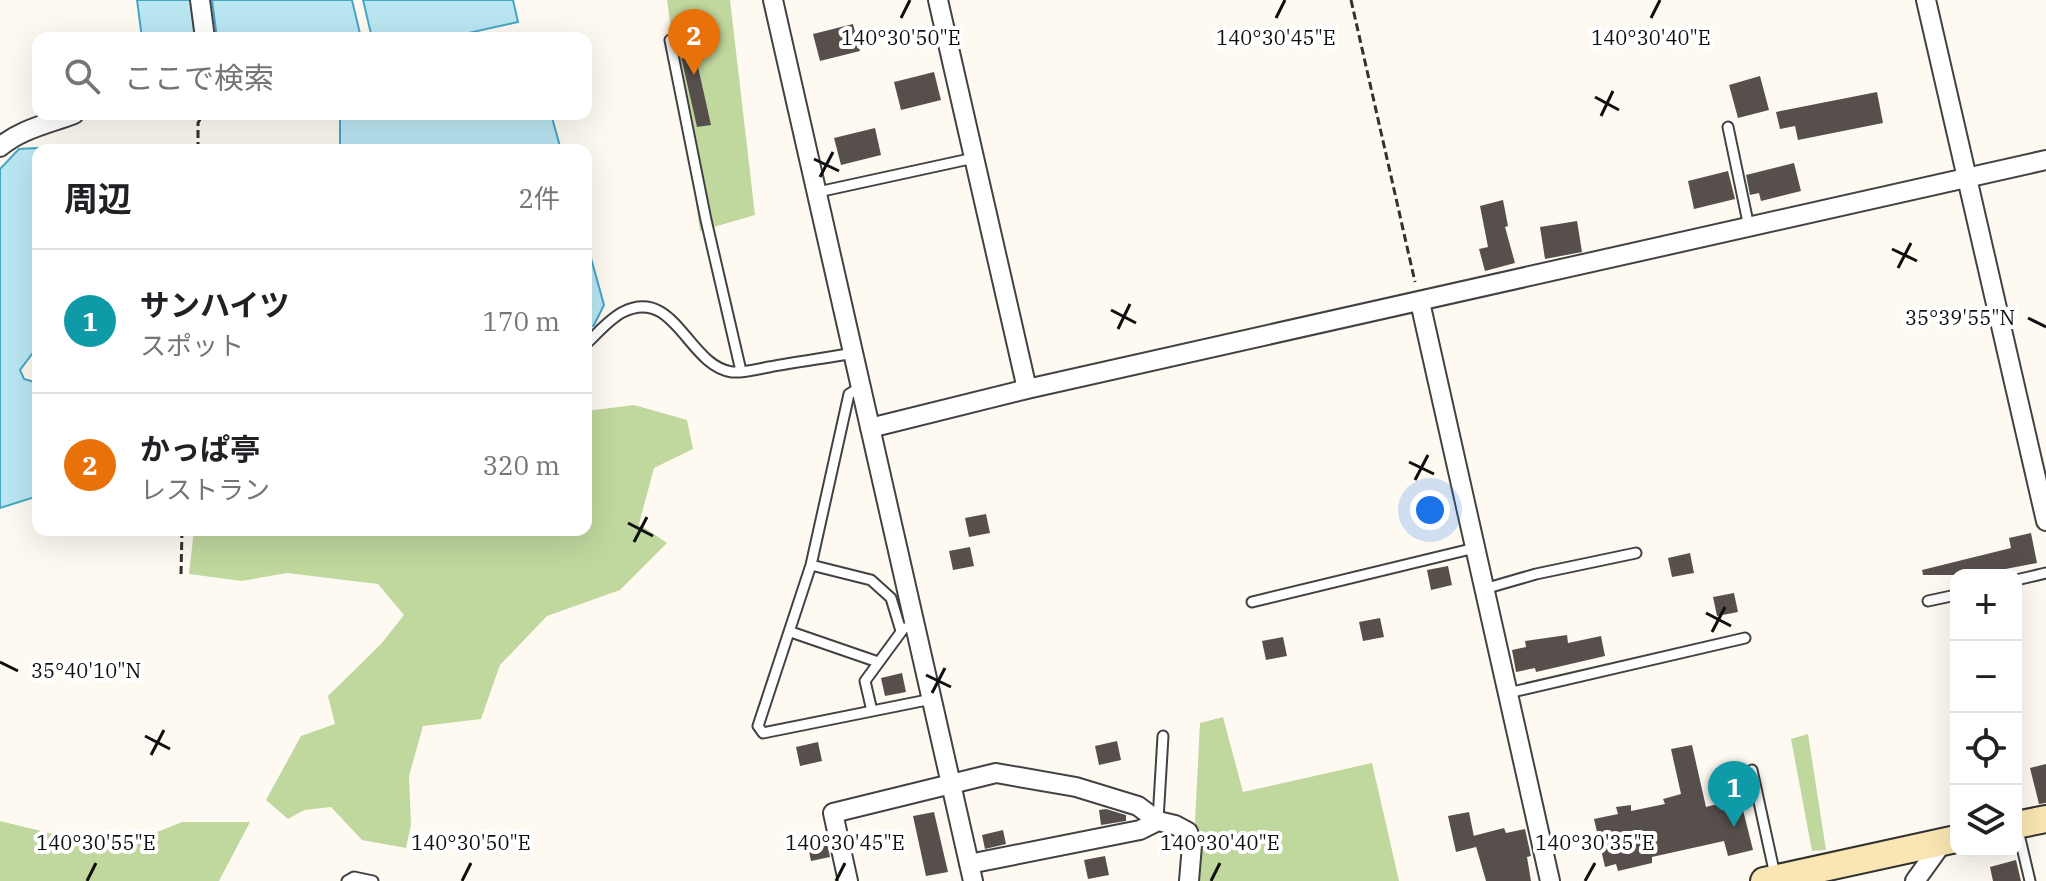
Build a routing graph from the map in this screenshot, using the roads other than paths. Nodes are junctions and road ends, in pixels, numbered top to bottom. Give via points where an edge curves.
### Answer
1 (200, 0) edge
2 (773, 0) edge
3 (938, 0) edge
4 (1926, 0) edge
5 (204, 32) edge
6 (670, 40) dead end
7 (56, 120) edge
8 (1728, 127) dead end
9 (0, 147) edge
10 (974, 158) junction
11 (2046, 160) edge
12 (1965, 178) junction
13 (818, 192) junction
14 (1749, 227) junction
15 (1420, 302) junction
16 (592, 339) edge
17 (854, 353) junction
18 (741, 371) junction
19 (861, 387) junction
20 (1027, 389) junction
21 (870, 428) junction
22 (2046, 521) edge
23 (1475, 548) junction
24 (1636, 553) dead end
25 (811, 565) junction
26 (2046, 573) edge
27 (2022, 579) edge
28 (1484, 589) junction
29 (1950, 596) edge
30 (1928, 601) dead end
31 (1252, 602) dead end
32 (913, 615) junction
33 (901, 631) junction
34 (791, 632) junction
35 (1745, 638) dead end
36 (878, 662) junction
37 (1508, 693) junction
38 (932, 699) junction
39 (872, 711) junction
40 (1163, 736) dead end
41 (1752, 770) dead end
42 (951, 783) junction
43 (2046, 819) edge
44 (1158, 821) junction
45 (2022, 824) edge
46 (1950, 841) edge
47 (2022, 849) edge
48 (970, 876) edge
49 (1770, 880) edge
50 (347, 881) edge
51 (373, 881) edge
52 (848, 881) edge
53 (1189, 881) edge
54 (1550, 881) edge
55 (1915, 881) edge
56 (2030, 881) edge

1 - 5 street
2 - 13 street
3 - 10 street
4 - 12 street
6 - 18 lane
7 - 9 street
8 - 14 lane
10 - 13 lane
10 - 20 street
11 - 12 street
12 - 14 street
12 - 22 street
13 - 17 street
14 - 15 street
15 - 20 street
15 - 23 street
16 - 18 lane via 620,314 634,308 657,310 670,316 711,363
17 - 18 lane
17 - 19 street
19 - 21 street
19 - 25 lane via 849,394
20 - 21 street
21 - 32 street
23 - 28 street
23 - 31 lane
24 - 28 lane
25 - 33 lane via 871,580 891,598
25 - 34 lane
26 - 27 lane
28 - 37 street
29 - 30 lane
32 - 33 lane
32 - 38 street
33 - 36 lane
34 - 36 lane
34 - 39 lane via 758,726 763,733
35 - 37 lane
36 - 39 lane via 865,681
37 - 54 street
38 - 39 lane
38 - 42 street
40 - 44 lane
41 - 49 lane
42 - 44 street via 996,773 1076,787 1138,806
42 - 48 street
42 - 52 street via 833,813
43 - 45 street
44 - 48 street
44 - 53 street via 1188,832
46 - 49 street
46 - 55 street
47 - 56 lane
50 - 51 lane

